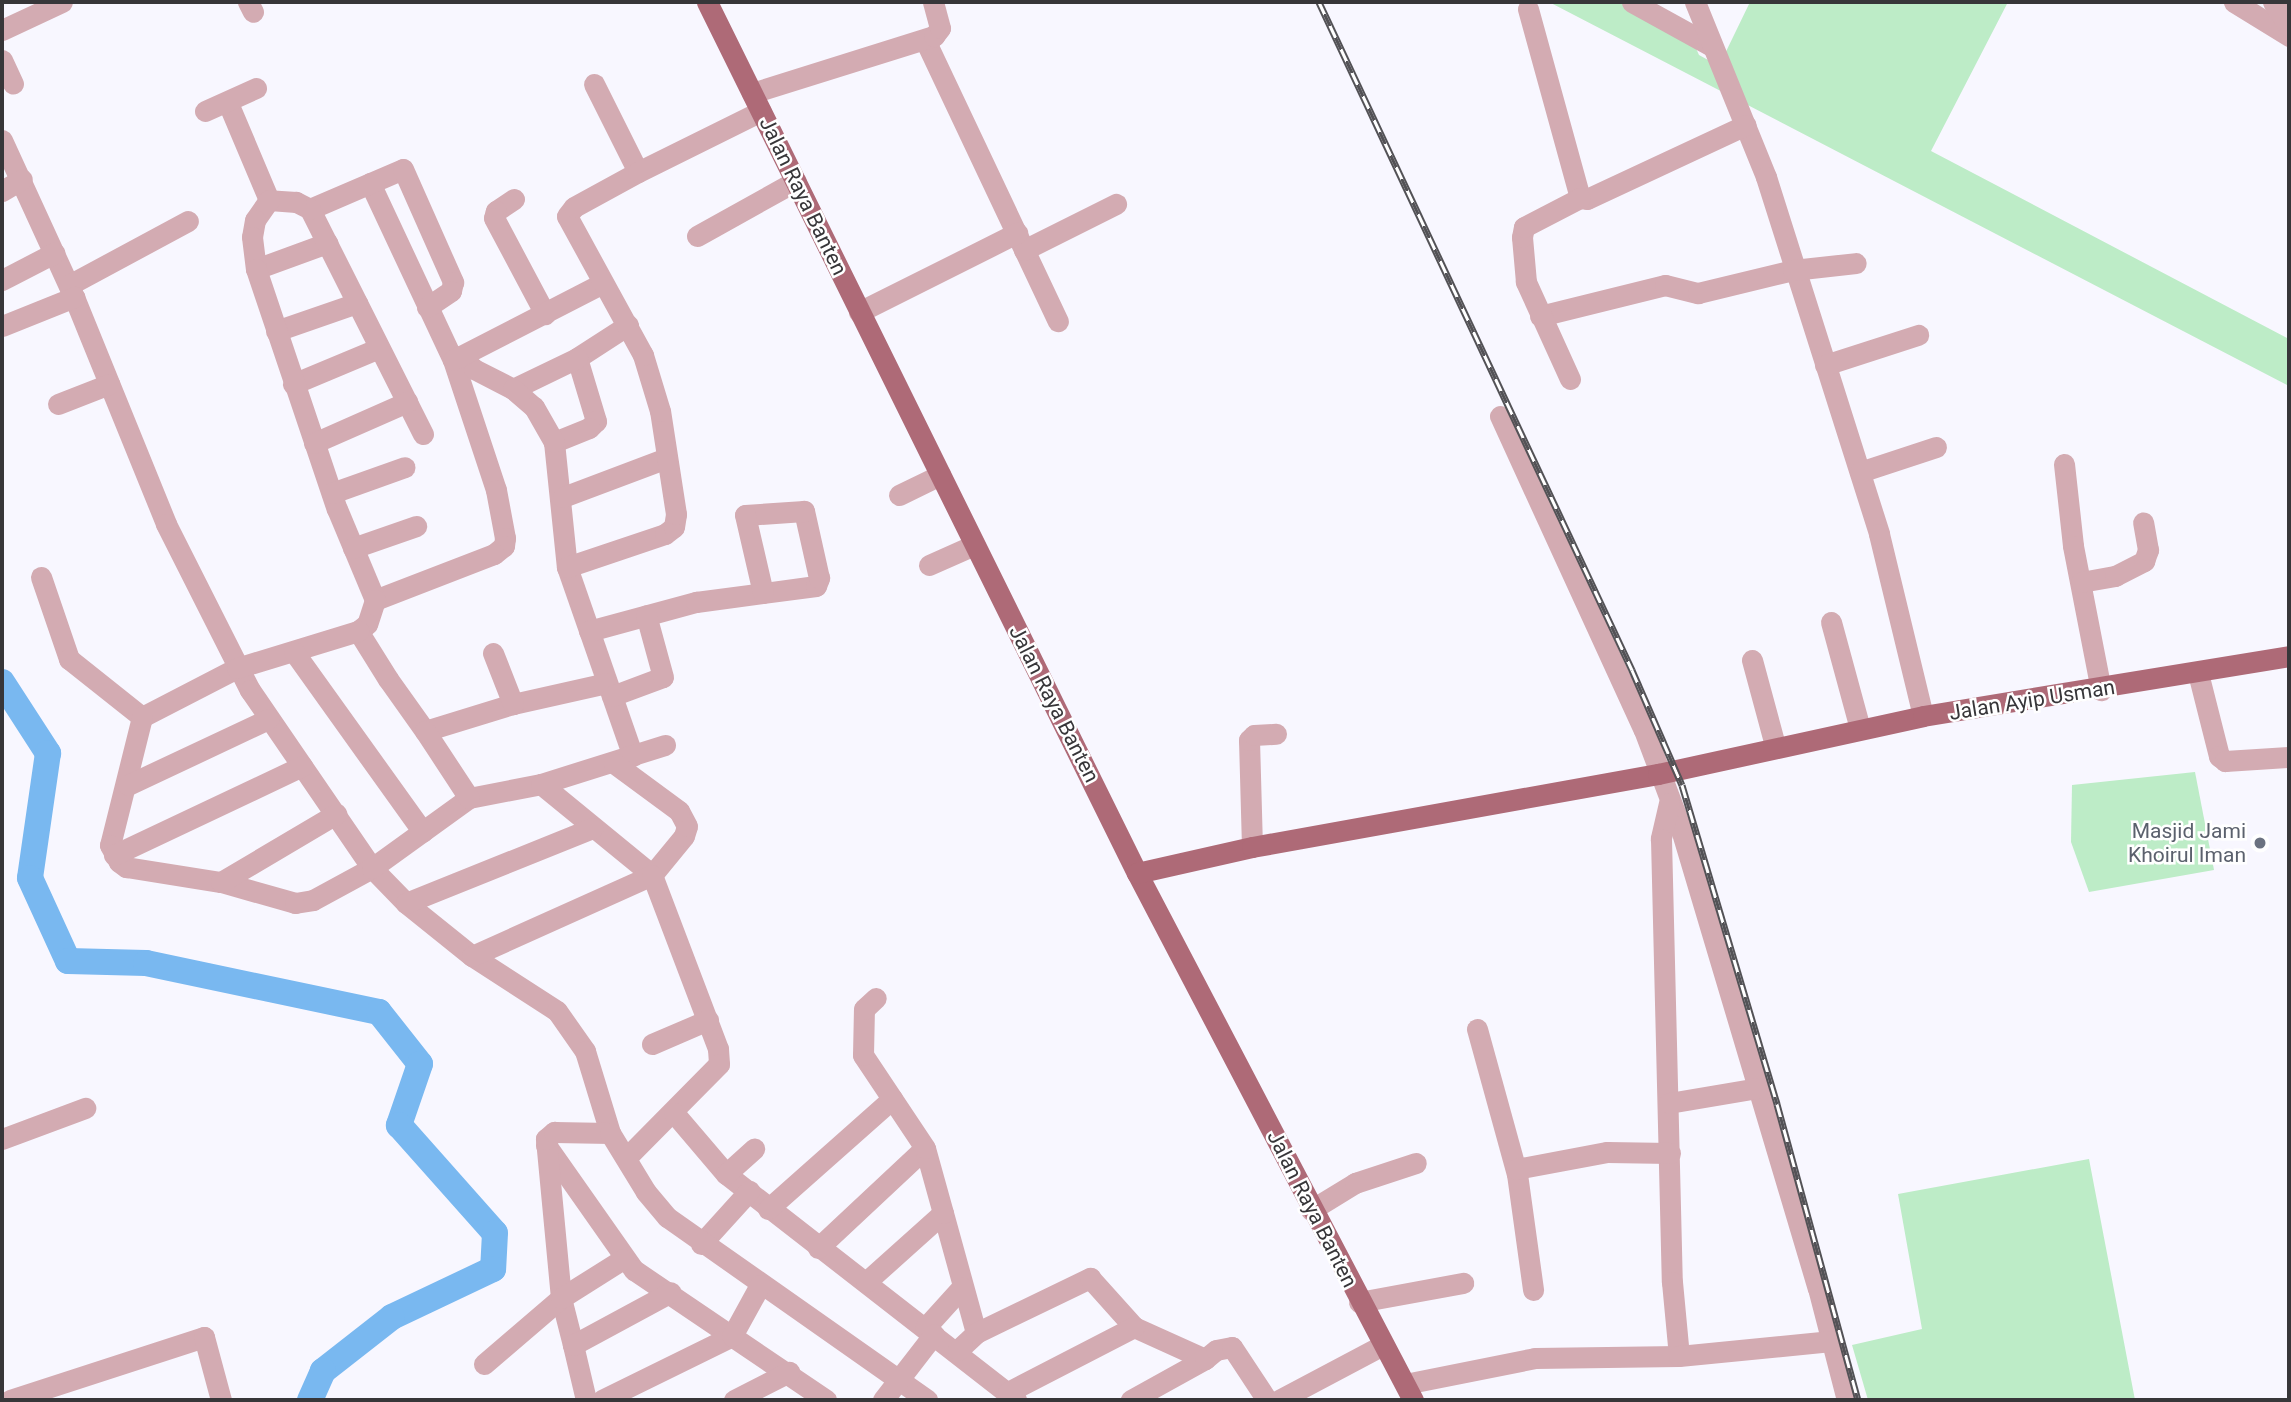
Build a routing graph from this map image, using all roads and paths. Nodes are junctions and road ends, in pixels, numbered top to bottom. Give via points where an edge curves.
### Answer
1 (62, 2) edge
2 (707, 2) edge
3 (933, 2) edge
4 (1632, 2) edge
5 (1695, 2) edge
6 (2234, 2) edge
7 (2273, 2) edge
8 (1528, 9) dead end
9 (22, 10) edge
10 (2289, 27) edge
11 (2, 30) edge
12 (2289, 36) edge
13 (925, 40) junction
14 (1710, 46) junction
15 (2, 60) edge
16 (13, 83) dead end
17 (594, 84) dead end
18 (256, 88) dead end
19 (756, 102) junction
20 (228, 103) junction
21 (205, 111) dead end
22 (1746, 125) junction
23 (2, 140) edge
24 (638, 172) junction
25 (22, 178) junction
26 (796, 181) junction
27 (370, 183) junction
28 (2, 191) edge
29 (1580, 198) junction
30 (514, 199) dead end
31 (269, 200) junction
32 (1116, 204) dead end
33 (310, 209) junction
34 (188, 221) dead end
35 (697, 236) dead end
36 (1021, 242) junction
37 (327, 243) junction
38 (54, 253) junction
39 (1856, 263) dead end
40 (256, 269) junction
41 (1793, 270) junction
42 (2, 280) edge
43 (601, 284) junction
44 (72, 291) junction
45 (357, 303) junction
46 (427, 307) junction
47 (866, 308) junction
48 (545, 314) junction
49 (1540, 316) junction
50 (1058, 321) dead end
51 (628, 325) junction
52 (2, 326) edge
53 (276, 331) junction
54 (1918, 335) dead end
55 (379, 348) junction
56 (456, 358) junction
57 (577, 358) junction
58 (1825, 365) junction
59 (1570, 379) dead end
60 (109, 384) junction
61 (293, 384) junction
62 (513, 389) junction
63 (407, 402) junction
64 (58, 404) dead end
65 (1500, 416) dead end
66 (423, 433) dead end
67 (554, 442) junction
68 (314, 443) junction
69 (1936, 447) dead end
70 (667, 458) junction
71 (2064, 464) dead end
72 (405, 467) dead end
73 (1860, 472) junction
74 (940, 475) junction
75 (332, 493) junction
76 (899, 495) dead end
77 (563, 497) junction
78 (2143, 522) dead end
79 (416, 526) dead end
80 (974, 545) junction
81 (353, 548) junction
82 (929, 565) dead end
83 (567, 567) junction
84 (41, 577) dead end
85 (2081, 582) junction
86 (763, 593) junction
87 (375, 600) junction
88 (646, 615) junction
89 (1830, 622) dead end
90 (358, 631) junction
91 (589, 631) junction
92 (294, 652) junction
93 (493, 653) dead end
94 (2289, 656) edge
95 (1752, 660) dead end
96 (237, 668) junction
97 (2198, 673) junction
98 (610, 690) junction
99 (2101, 690) junction
100 (513, 704) junction
101 (1923, 716) junction
102 (142, 717) junction
103 (268, 719) junction
104 (1860, 729) junction
105 (425, 732) junction
106 (1276, 734) dead end
107 (665, 745) dead end
108 (1775, 745) junction
109 (2289, 757) edge
110 (624, 760) junction
111 (302, 766) junction
112 (1658, 774) junction
113 (541, 783) junction
114 (128, 785) junction
115 (469, 798) junction
116 (1670, 803) junction
117 (336, 814) junction
118 (593, 828) junction
119 (422, 832) junction
120 (1252, 847) junction
121 (114, 855) junction
122 (373, 868) junction
123 (1137, 873) junction
124 (652, 875) junction
125 (221, 882) junction
126 (406, 904) junction
127 (472, 956) junction
128 (876, 998) dead end
129 (708, 1020) junction
130 (1477, 1029) dead end
131 (652, 1044) dead end
132 (1758, 1088) junction
133 (892, 1100) junction
134 (1668, 1103) junction
135 (85, 1108) dead end
136 (674, 1113) junction
137 (610, 1133) junction
138 (2, 1139) edge
139 (546, 1145) junction
140 (925, 1148) junction
141 (754, 1149) dead end
142 (1670, 1153) junction
143 (626, 1158) junction
144 (1416, 1163) dead end
145 (1516, 1169) junction
146 (726, 1174) junction
147 (749, 1191) junction
148 (768, 1209) junction
149 (1311, 1210) junction
150 (943, 1213) junction
151 (701, 1244) junction
152 (818, 1248) junction
153 (623, 1259) junction
154 (866, 1282) junction
155 (1462, 1283) dead end
156 (760, 1285) junction
157 (962, 1287) junction
158 (1533, 1290) dead end
159 (671, 1292) junction
160 (561, 1298) junction
161 (1359, 1302) junction
162 (1134, 1326) junction
163 (929, 1331) junction
164 (976, 1333) junction
165 (732, 1336) junction
166 (1831, 1341) junction
167 (573, 1345) junction
168 (1383, 1345) junction
169 (958, 1350) junction
170 (1679, 1356) junction
171 (1205, 1359) junction
172 (484, 1364) dead end
173 (789, 1372) junction
174 (899, 1380) junction
175 (1409, 1392) edge
176 (1012, 1396) edge
177 (10, 1400) edge
178 (221, 1400) edge
179 (586, 1400) edge
180 (602, 1400) edge
181 (734, 1400) edge
182 (826, 1400) edge
183 (883, 1400) edge
184 (927, 1400) edge
185 (1131, 1400) edge
186 (1267, 1400) edge
187 (1279, 1400) edge
188 (1847, 1400) edge

1 - 9 street
2 - 19 main road, Jalan Raya Banten
3 - 13 street via 939,34
4 - 14 street
5 - 14 street
6 - 12 street
7 - 10 street
8 - 29 street
9 - 11 street
13 - 19 street
13 - 36 street
14 - 22 street
15 - 16 street
17 - 24 street
18 - 20 street
19 - 24 street
19 - 26 main road, Jalan Raya Banten
20 - 21 street
20 - 31 street
22 - 29 street
22 - 41 street
23 - 25 street
24 - 43 street via 574,207 567,216
25 - 28 street
25 - 38 street
26 - 35 street
26 - 47 main road, Jalan Raya Banten
27 - 33 street
27 - 46 street
27 - 46 street via 397,170 407,174 453,282 451,291
29 - 49 street via 1524,227 1523,268
30 - 48 street via 496,211 494,218
31 - 33 street via 296,202
31 - 40 street via 255,220
32 - 36 street
33 - 37 street
34 - 44 street
36 - 47 street
36 - 50 street
37 - 40 street
37 - 45 street
38 - 42 street
38 - 44 street
39 - 41 street
40 - 53 street
41 - 49 street via 1698,293 1657,286
41 - 58 street
43 - 48 street
43 - 51 street
44 - 52 street
44 - 60 street
45 - 53 street
45 - 55 street
46 - 56 street
47 - 74 main road, Jalan Raya Banten
48 - 56 street
49 - 59 street
51 - 57 street
51 - 70 street via 647,367
53 - 61 street
54 - 58 street
55 - 61 street
55 - 63 street
56 - 62 street
56 - 87 street via 496,490 504,546
57 - 62 street
57 - 67 street via 596,421
58 - 73 street
60 - 64 street
60 - 96 street via 166,524
61 - 68 street
62 - 67 street via 534,407
63 - 66 street
63 - 68 street
65 - 112 street via 1644,730
67 - 77 street
68 - 75 street
69 - 73 street
70 - 77 street
70 - 83 street via 676,501 674,527
71 - 85 street
72 - 75 street
73 - 101 street via 1901,612
74 - 76 street
74 - 80 main road, Jalan Raya Banten
75 - 81 street
77 - 83 street
78 - 85 street via 2148,550 2144,561 2115,576
79 - 81 street
80 - 82 street
80 - 123 main road, Jalan Raya Banten
81 - 87 street
83 - 91 street
84 - 102 street via 69,659
85 - 99 street
86 - 86 street via 819,583 804,511 745,515
86 - 88 street via 696,602
87 - 90 street via 367,624
88 - 91 street
88 - 98 street via 663,677
89 - 104 street
90 - 92 street
90 - 105 street
91 - 98 street
92 - 96 street
92 - 119 street
93 - 100 street
94 - 97 main road, Jalan Ayip Usman
95 - 108 street
96 - 102 street
96 - 103 street
97 - 99 main road, Jalan Ayip Usman
97 - 109 street via 2219,756 2225,761
98 - 100 street
98 - 110 street
99 - 101 main road, Jalan Ayip Usman
100 - 105 street
101 - 104 main road, Jalan Ayip Usman
102 - 114 street
103 - 111 street
103 - 114 street
104 - 108 main road, Jalan Ayip Usman
105 - 115 street
106 - 120 street via 1254,735 1249,740
107 - 110 street
108 - 112 main road, Jalan Ayip Usman
110 - 113 street
110 - 124 street via 679,811 687,826
111 - 117 street
111 - 121 street
112 - 116 street
112 - 120 main road, Jalan Ayip Usman
113 - 115 street
113 - 118 street
114 - 121 street via 114,822 110,845
115 - 119 street
116 - 132 street
116 - 134 street via 1661,839
117 - 122 street
117 - 125 street
118 - 124 street
118 - 126 street
119 - 122 street
120 - 123 main road, Jalan Ayip Usman
121 - 125 street via 126,867
122 - 125 street via 307,903
122 - 126 street
123 - 149 main road, Jalan Raya Banten
124 - 127 street
124 - 129 street
126 - 127 street
127 - 137 street via 536,995 563,1018 585,1051
128 - 133 street via 864,1009 863,1055
129 - 131 street
129 - 136 street via 719,1064
130 - 145 street
132 - 134 street
132 - 166 street
133 - 140 street
133 - 148 street
134 - 142 street
135 - 138 street
136 - 143 street
136 - 146 street
137 - 139 street via 554,1132
137 - 143 street
139 - 153 street via 572,1177
139 - 160 street
140 - 150 street
140 - 152 street
141 - 146 street
142 - 145 street via 1607,1152
142 - 170 street via 1672,1282
143 - 151 street via 646,1192
144 - 149 street via 1355,1183
145 - 158 street
146 - 147 street
147 - 148 street
147 - 151 street
148 - 152 street
149 - 161 main road, Jalan Raya Banten
150 - 154 street
150 - 157 street
151 - 156 street
152 - 154 street
153 - 159 street
153 - 160 street
154 - 163 street
155 - 161 street
156 - 165 street
156 - 174 street
157 - 163 street
157 - 164 street
159 - 165 street
159 - 167 street
160 - 167 street
160 - 172 street
161 - 168 main road, Jalan Raya Banten
162 - 164 street via 1090,1278
162 - 171 street
162 - 176 street
163 - 169 street
163 - 174 street
164 - 169 street
165 - 173 street
165 - 180 street
166 - 170 street
166 - 188 street
167 - 179 street
168 - 175 main road, Jalan Raya Banten
168 - 187 street
169 - 176 street
170 - 175 street via 1535,1358
171 - 185 street
171 - 186 street via 1216,1350 1231,1347
173 - 181 street
173 - 182 street
174 - 183 street
174 - 184 street
177 - 178 street via 204,1336

